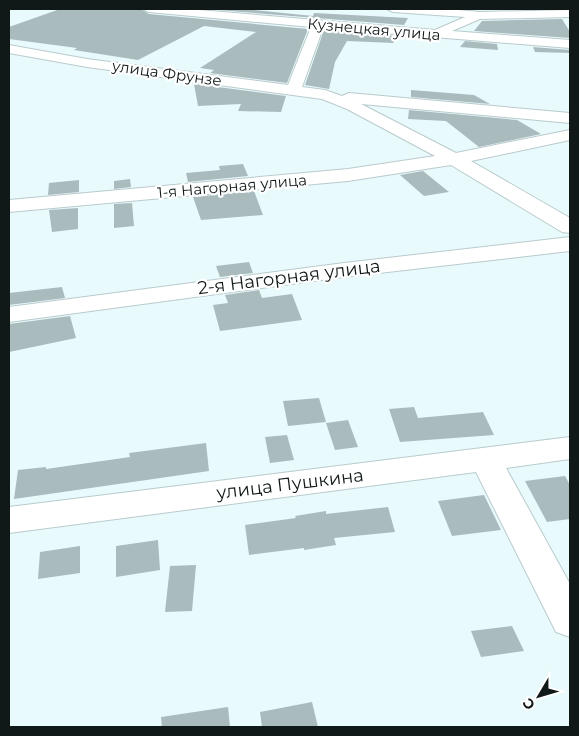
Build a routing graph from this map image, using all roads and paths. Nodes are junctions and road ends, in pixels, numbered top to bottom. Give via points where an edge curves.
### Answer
1 (149, 9) edge
2 (301, 9) edge
3 (393, 9) edge
4 (570, 14) edge
5 (492, 15) junction
6 (314, 24) junction
7 (436, 33) junction
8 (570, 44) edge
9 (9, 49) edge
10 (87, 62) junction
11 (18, 65) dead end
12 (263, 86) junction
13 (294, 90) junction
14 (239, 98) dead end
15 (324, 98) junction
16 (570, 118) edge
17 (570, 135) edge
18 (454, 159) junction
19 (9, 206) edge
20 (570, 227) edge
21 (570, 244) edge
22 (9, 315) edge
23 (570, 448) edge
24 (486, 458) junction
25 (9, 520) edge
26 (570, 620) edge

1 - 6 street, Кузнецкая улица
2 - 6 street via 301,18
3 - 5 street
4 - 5 street
5 - 7 street via 478,16
6 - 7 street, Кузнецкая улица
6 - 13 street
7 - 8 street, Кузнецкая улица
9 - 10 street, улица Фрунзе
10 - 11 street
10 - 12 street, улица Фрунзе
12 - 13 street, улица Фрунзе
12 - 14 street via 258,94
13 - 15 street, улица Фрунзе
15 - 16 street, улица Фрунзе
15 - 18 street, улица Фрунзе via 353,106
17 - 18 street, 1-я Нагорная улица
18 - 19 street, 1-я Нагорная улица via 348,175
18 - 20 street, улица Фрунзе
21 - 22 street, 2-я Нагорная улица via 344,270
23 - 24 street, улица Пушкина
24 - 25 street, улица Пушкина
24 - 26 street

